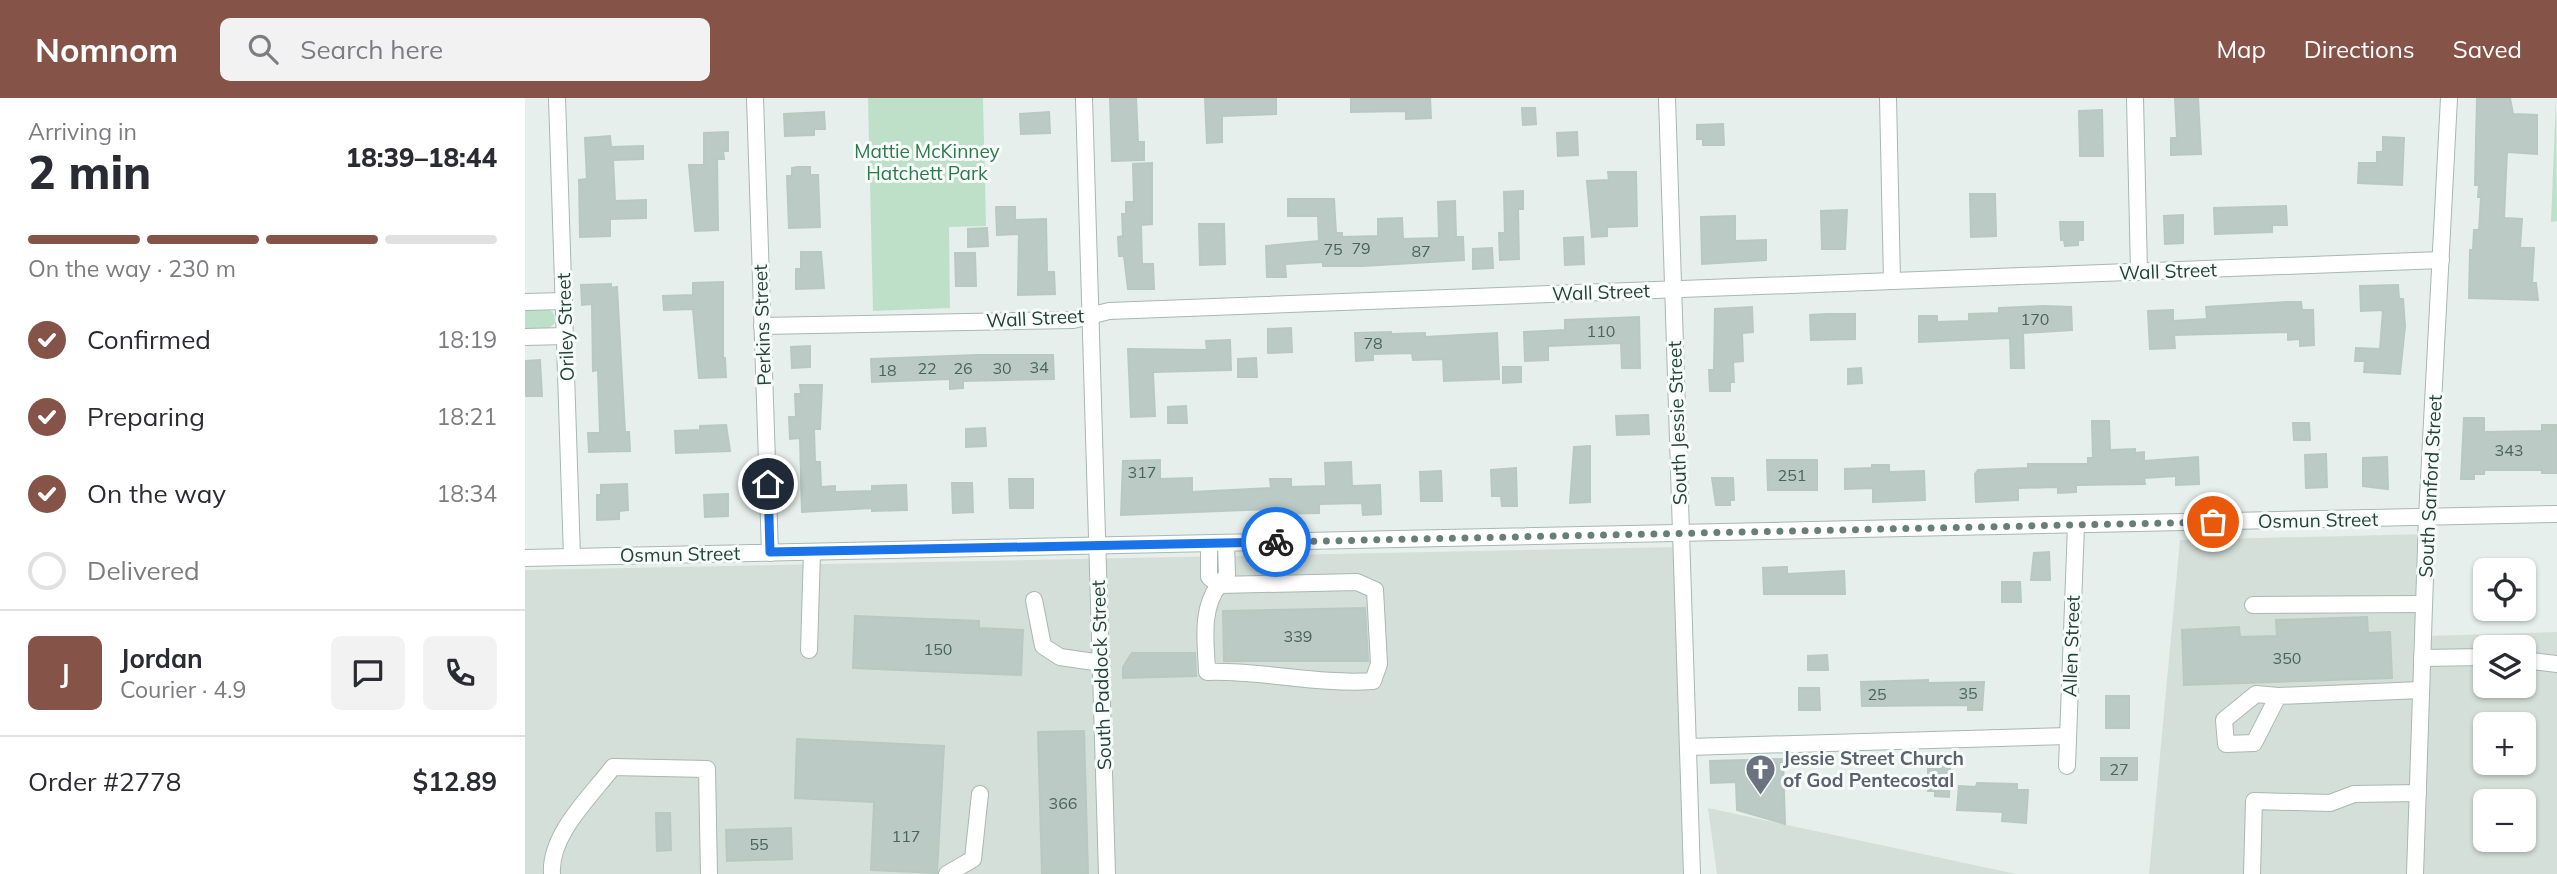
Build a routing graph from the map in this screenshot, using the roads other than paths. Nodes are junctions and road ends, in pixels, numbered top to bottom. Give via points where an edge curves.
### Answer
1 (557, 98) edge
2 (755, 98) edge
3 (1084, 98) edge
4 (1667, 98) edge
5 (1888, 98) edge
6 (2135, 98) edge
7 (2449, 98) edge
8 (2441, 260) junction
9 (2139, 272) junction
10 (1892, 281) junction
11 (1673, 289) junction
12 (564, 301) junction
13 (525, 302) edge
14 (1091, 315) junction
15 (762, 326) junction
16 (565, 336) junction
17 (525, 337) edge
18 (2557, 514) edge
19 (2427, 517) junction
20 (2076, 525) junction
21 (1681, 534) junction
22 (1226, 543) junction
23 (1209, 544) junction
24 (1098, 546) junction
25 (770, 552) junction
26 (812, 552) junction
27 (572, 557) junction
28 (525, 558) edge
29 (1219, 585) junction
30 (1034, 600) dead end
31 (2424, 604) junction
32 (2253, 605) dead end
33 (809, 650) dead end
34 (2473, 657) edge
35 (2422, 659) junction
36 (2536, 662) edge
37 (1101, 663) junction
38 (2557, 664) edge
39 (2421, 690) junction
40 (2278, 696) dead end
41 (2068, 736) junction
42 (1688, 747) junction
43 (2067, 766) dead end
44 (2418, 793) junction
45 (980, 794) dead end
46 (552, 874) edge
47 (709, 874) edge
48 (947, 874) edge
49 (1108, 874) edge
50 (1692, 874) edge
51 (2252, 874) edge
52 (2415, 874) edge

1 - 12 street, Oriley Street
2 - 15 street, Perkins Street
3 - 14 street, South Paddock Street
4 - 11 street, South Jessie Street
5 - 10 street
6 - 9 street
7 - 8 street, South Sanford Street
8 - 9 street, Wall Street
8 - 19 street, South Sanford Street
9 - 10 street, Wall Street
10 - 11 street, Wall Street
11 - 14 street, Wall Street
11 - 21 street, South Jessie Street
12 - 13 street
12 - 16 street, Oriley Street
14 - 15 street, Wall Street via 1073,320
14 - 24 street, South Paddock Street
15 - 25 street, Perkins Street
16 - 17 street
16 - 27 street, Oriley Street
18 - 19 street, Osmun Street
19 - 20 street, Osmun Street
19 - 31 street, South Sanford Street
20 - 21 street, Osmun Street
20 - 41 street, Allen Street
21 - 22 street, Osmun Street
21 - 42 street, South Jessie Street
22 - 23 street, Osmun Street
22 - 29 street via 1227,575
23 - 24 street, Osmun Street
23 - 29 street via 1209,577
24 - 26 street, Osmun Street
24 - 37 street, South Paddock Street
25 - 26 street, Osmun Street
25 - 27 street, Osmun Street
26 - 33 street
27 - 28 street, Osmun Street
29 - 29 street via 1357,582 1375,590 1379,664 1373,681 1207,672 1205,617 1210,596
30 - 37 street via 1043,646 1060,657
31 - 32 street
31 - 35 street, South Sanford Street
34 - 35 street
35 - 39 street, South Sanford Street
36 - 38 street
37 - 49 street, South Paddock Street
39 - 40 street
39 - 44 street, South Sanford Street
41 - 42 street
41 - 43 street, Allen Street
42 - 50 street, South Jessie Street
44 - 51 street via 2354,794 2330,803 2254,801
44 - 52 street, South Sanford Street
45 - 48 street via 973,859
46 - 47 street via 551,860 570,824 613,767 707,769

